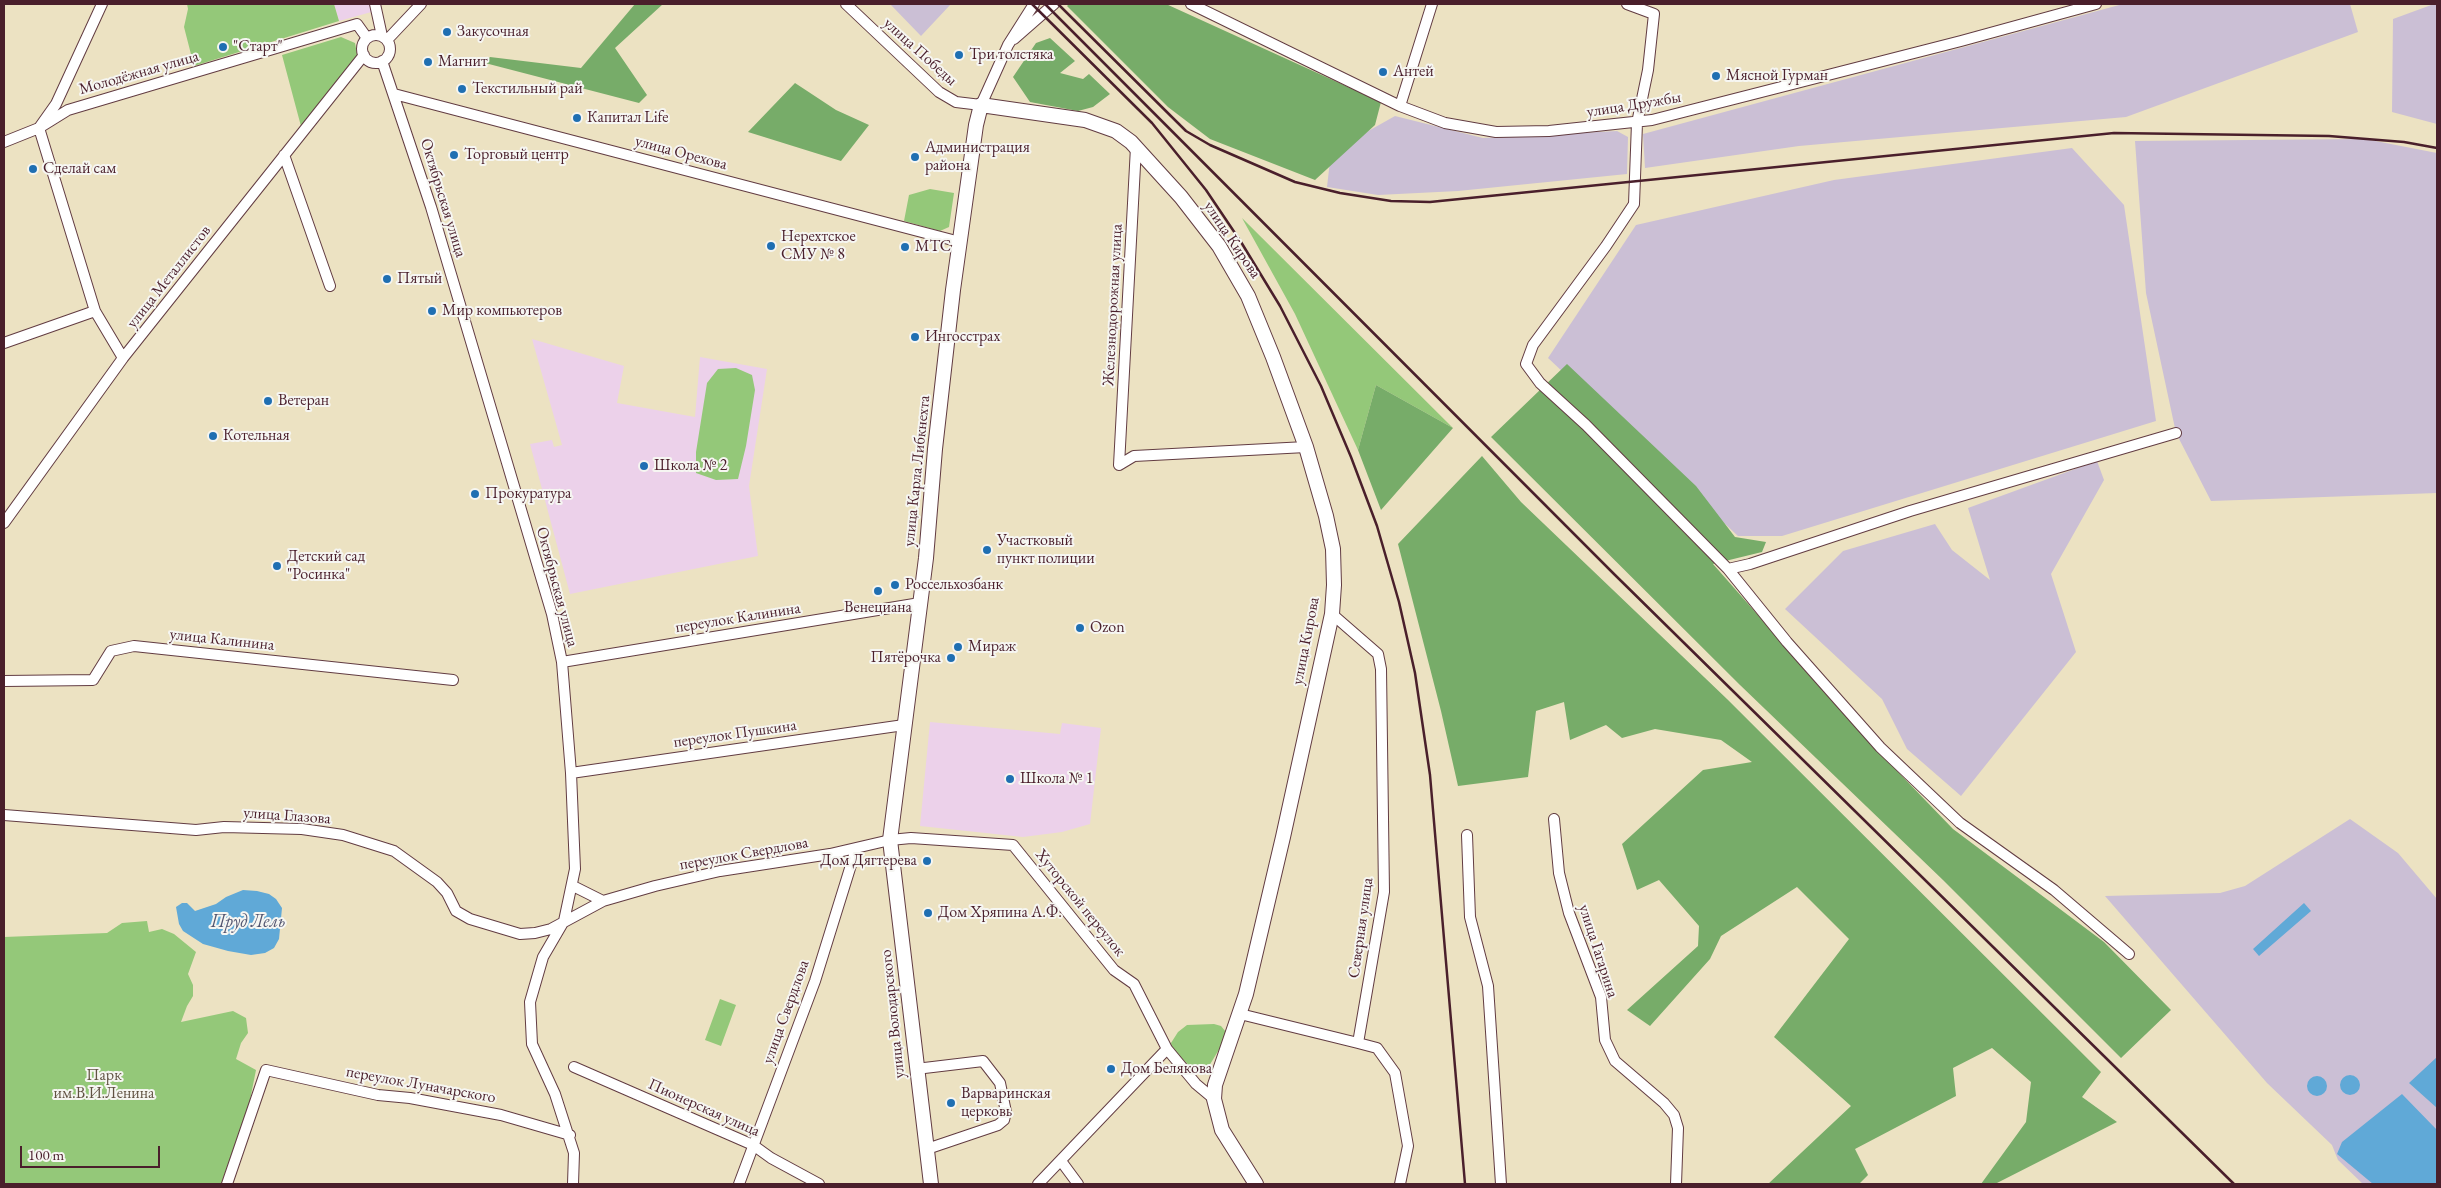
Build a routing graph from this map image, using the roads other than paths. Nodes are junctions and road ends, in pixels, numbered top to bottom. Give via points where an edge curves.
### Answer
1 (102, 4) edge
2 (375, 4) edge
3 (421, 4) edge
4 (846, 4) edge
5 (1034, 4) edge
6 (1054, 4) edge
7 (1191, 4) edge
8 (1432, 4) edge
9 (1627, 4) edge
10 (2096, 4) edge
11 (368, 38) junction
12 (384, 38) junction
13 (1008, 45) junction
14 (364, 55) junction
15 (382, 61) junction
16 (394, 94) junction
17 (982, 105) junction
18 (1400, 106) junction
19 (1637, 122) junction
20 (39, 128) junction
21 (4, 142) edge
22 (1136, 147) junction
23 (284, 155) junction
24 (960, 242) junction
25 (330, 286) dead end
26 (95, 311) junction
27 (4, 343) edge
28 (123, 358) junction
29 (2176, 433) dead end
30 (1306, 447) junction
31 (4, 522) edge
32 (1728, 569) junction
33 (920, 603) junction
34 (1332, 614) junction
35 (562, 662) junction
36 (453, 680) dead end
37 (4, 681) edge
38 (904, 724) junction
39 (571, 773) junction
40 (4, 815) edge
41 (1554, 819) dead end
42 (1467, 835) dead end
43 (890, 840) junction
44 (856, 848) junction
45 (572, 886) junction
46 (604, 901) junction
47 (564, 921) junction
48 (2129, 954) dead end
49 (1240, 1014) junction
50 (1358, 1043) junction
51 (1167, 1049) junction
52 (574, 1067) dead end
53 (916, 1069) junction
54 (1214, 1099) junction
55 (570, 1135) junction
56 (753, 1145) junction
57 (926, 1149) junction
58 (1062, 1161) junction
59 (228, 1184) edge
60 (573, 1184) edge
61 (739, 1184) edge
62 (819, 1184) edge
63 (930, 1184) edge
64 (1038, 1184) edge
65 (1078, 1184) edge
66 (1256, 1184) edge
67 (1400, 1184) edge
68 (1501, 1184) edge
69 (1676, 1184) edge

1 - 20 street via 56,104
2 - 12 street
3 - 12 street
4 - 17 street, улица Победы via 939,92 956,102
5 - 13 street
6 - 13 street
7 - 18 street, улица Дружбы
8 - 18 street
9 - 19 street via 1654,14 1648,70
10 - 19 street, улица Дружбы via 1699,110
11 - 12 street via 374,35
11 - 14 street via 362,46
11 - 20 street, Молодёжная улица via 357,24 68,110
12 - 15 street via 389,52
13 - 17 street
14 - 15 street via 370,61
14 - 23 street, улица Металлистов
15 - 16 street, Октябрьская улица
16 - 24 street, улица Орехова
16 - 35 street, Октябрьская улица via 431,207 552,614
17 - 22 main road, улица Кирова via 1085,120 1116,131
17 - 24 main road, улица Карла Либкнехта via 976,125
18 - 19 street, улица Дружбы via 1445,123 1496,132 1549,131
19 - 32 street via 1634,204 1533,345 1526,364 1540,383
20 - 21 street, Молодёжная улица
20 - 26 street
22 - 30 main road, улица Кирова via 1181,197 1218,246 1248,296
22 - 30 street, Железнодорожная улица via 1119,465 1134,456
23 - 25 street
23 - 28 street, улица Металлистов
24 - 33 main road, улица Карла Либкнехта via 934,449
26 - 27 street
26 - 28 street
28 - 31 street, улица Металлистов
29 - 32 street via 1910,511
30 - 34 main road, улица Кирова via 1333,549
32 - 48 street via 1787,642 1880,746 1942,806 1960,823 2054,890
33 - 35 street, переулок Калинина
33 - 38 main road, улица Карла Либкнехта
34 - 49 main road, улица Кирова
34 - 50 street, Северная улица via 1378,654 1381,669 1384,892
35 - 39 street, Октябрьская улица
36 - 37 street, улица Калинина via 134,646 111,650 93,680
38 - 39 street, переулок Пушкина
38 - 43 main road, улица Карла Либкнехта
39 - 45 street, Октябрьская улица via 575,869
40 - 47 street, улица Глазова via 196,830 224,826 302,829 343,835 394,851 437,882 456,911 470,919 520,934 535,934
41 - 69 street, улица Гагарина via 1559,874 1569,913 1601,997 1605,1040 1615,1061 1674,1115 1678,1128
42 - 68 street via 1470,918 1488,986
43 - 44 street, переулок Свердлова
43 - 51 street, Хуторской переулок via 910,838 1014,845 1114,970 1134,984
43 - 53 main road, улица Володарского
44 - 46 street, переулок Свердлова via 720,871
44 - 56 street, улица Свердлова via 815,981
45 - 46 street
45 - 47 street, Октябрьская улица
46 - 47 street, улица Глазова
47 - 55 street, Октябрьская улица via 543,957 530,1002 532,1044
49 - 50 street
49 - 54 main road, улица Кирова via 1218,1074
50 - 67 street via 1377,1048 1395,1073 1408,1146
51 - 54 street, Хуторской переулок via 1196,1084
51 - 58 street
52 - 56 street, Пионерская улица
53 - 57 main road, улица Володарского
53 - 57 street via 983,1061 1000,1083 1006,1112 998,1125
54 - 66 main road, улица Кирова via 1222,1130
55 - 59 street, переулок Луначарского via 500,1115 266,1070
55 - 60 street, Октябрьская улица via 574,1153
56 - 61 street, улица Свердлова
56 - 62 street, Пионерская улица
57 - 63 main road, улица Володарского
58 - 64 street
58 - 65 street

